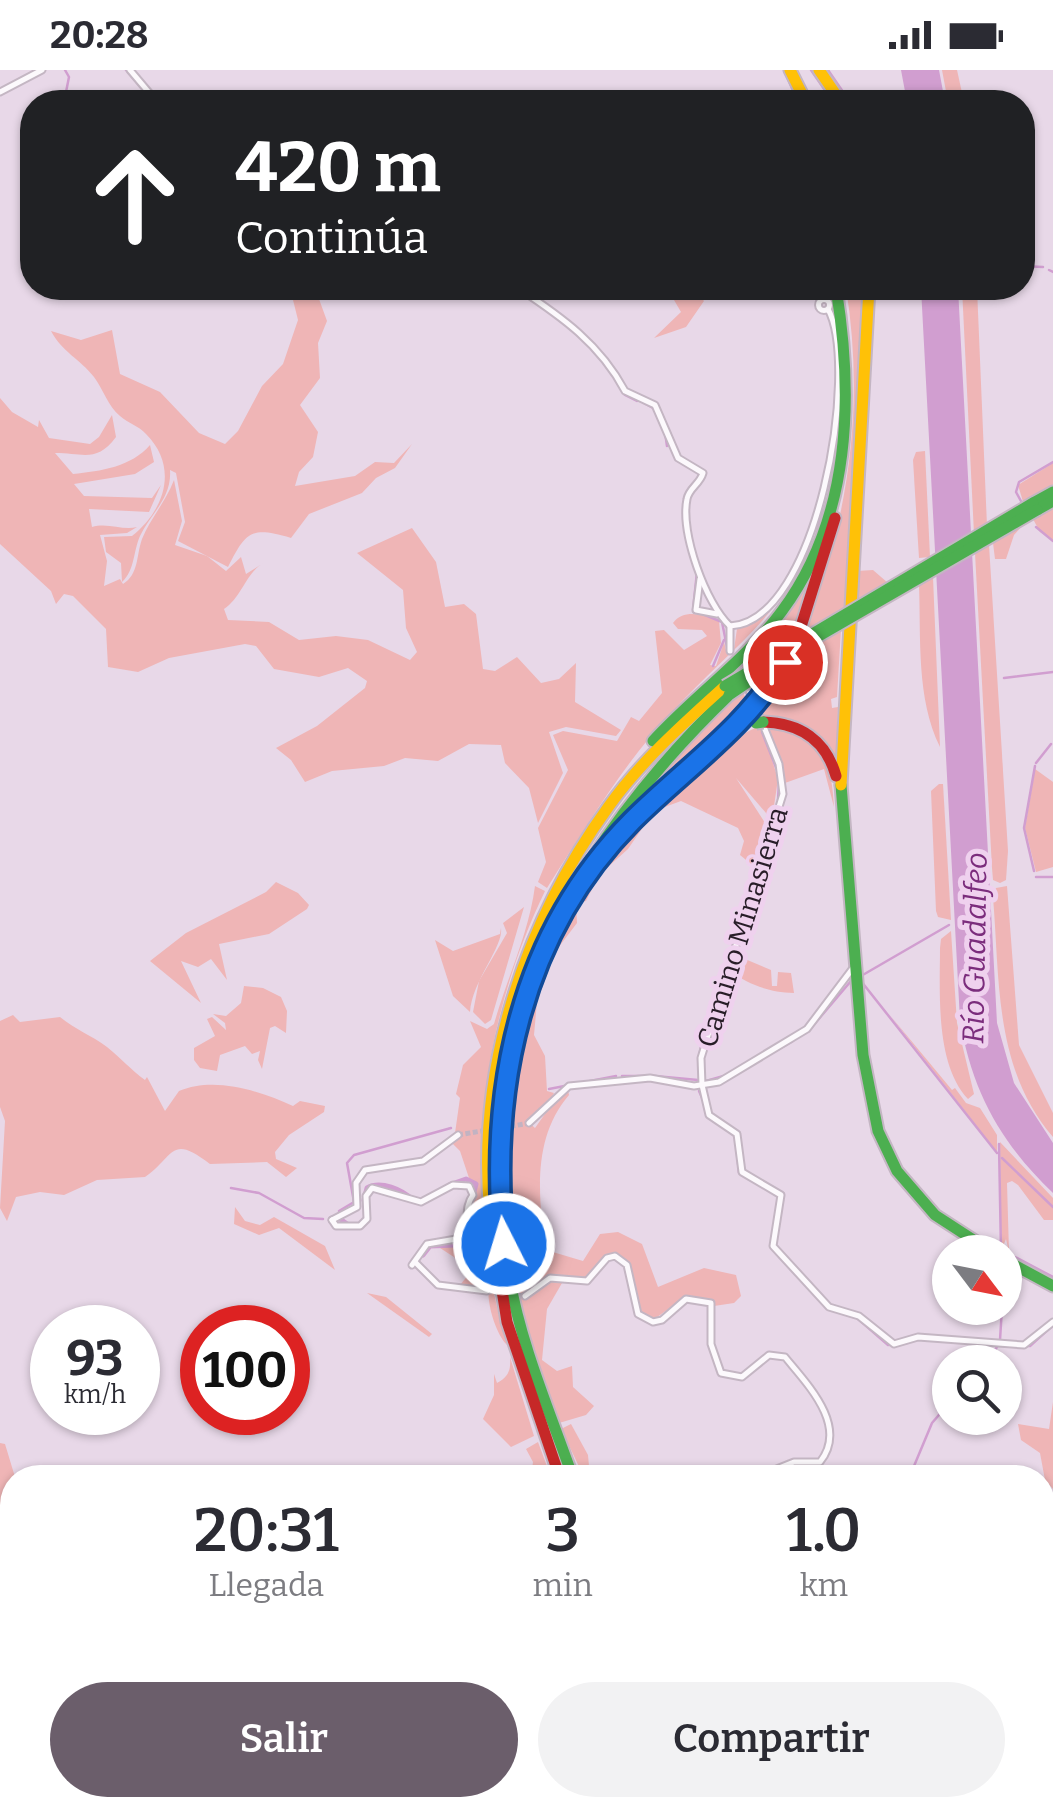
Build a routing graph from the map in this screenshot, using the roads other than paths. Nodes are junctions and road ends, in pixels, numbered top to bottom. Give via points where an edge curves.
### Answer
1 (42, 70) edge
2 (130, 70) edge
3 (147, 90) edge
4 (0, 92) edge
5 (536, 300) edge
6 (823, 300) edge
7 (841, 300) edge
8 (842, 300) edge
9 (868, 300) edge
10 (1053, 492) edge
11 (1053, 501) edge
12 (1035, 507) junction
13 (701, 576) junction
14 (717, 614) junction
15 (730, 626) junction
16 (800, 633) dead end
17 (730, 651) dead end
18 (785, 662) dead end
19 (738, 666) dead end
20 (727, 690) junction
21 (710, 753) junction
22 (840, 796) junction
23 (605, 808) junction
24 (854, 967) junction
25 (532, 971) junction
26 (702, 1085) junction
27 (530, 1123) tunnel mouth
28 (458, 1136) tunnel mouth
29 (966, 1235) edge
30 (1022, 1269) edge
31 (1053, 1286) edge
32 (487, 1291) tunnel mouth
33 (525, 1296) tunnel mouth
34 (1053, 1322) edge
35 (556, 1465) edge
36 (569, 1465) edge
37 (786, 1465) edge

1 - 4 street
2 - 3 street
5 - 13 street via 581,330 625,391 655,405 678,458 703,473 687,502
6 - 15 street via 837,374 819,515 783,587 754,618
7 - 23 highway via 844,428 820,543 781,612 676,714
8 - 16 highway via 850,358 847,445 832,535
9 - 22 highway
10 - 12 highway
11 - 12 highway
12 - 20 highway, bridge
13 - 14 street
13 - 14 street via 696,610
14 - 15 street
15 - 17 street
18 - 21 highway
19 - 26 street, Camino Minasierra via 779,764 782,794 713,1010
20 - 23 highway via 653,750
20 - 25 highway via 602,832 570,884
21 - 22 highway via 760,722 788,723 817,740 830,758
21 - 25 highway via 595,863
22 - 24 highway
23 - 35 highway via 554,889 523,960 503,1024 488,1124 489,1225 502,1303
24 - 26 street via 807,1029 719,1082
24 - 29 highway via 868,1092 887,1152 909,1188
25 - 36 highway via 504,1094 500,1211 516,1310
26 - 27 street via 650,1078 569,1086
26 - 34 street, Camino Minasierra via 709,1115 737,1134 742,1172 781,1195 777,1254 828,1307 859,1316 894,1344 918,1337 1024,1345
28 - 32 street via 423,1161 365,1170 356,1183 357,1208 332,1220 336,1226 360,1226 372,1188 422,1202 453,1185 469,1186 473,1195 462,1238 428,1244 413,1262 438,1286
30 - 31 highway
33 - 37 street via 550,1278 587,1281 615,1256 627,1265 644,1319 662,1320 686,1299 712,1303 712,1344 721,1373 742,1377 769,1355 786,1357 826,1407 820,1462

